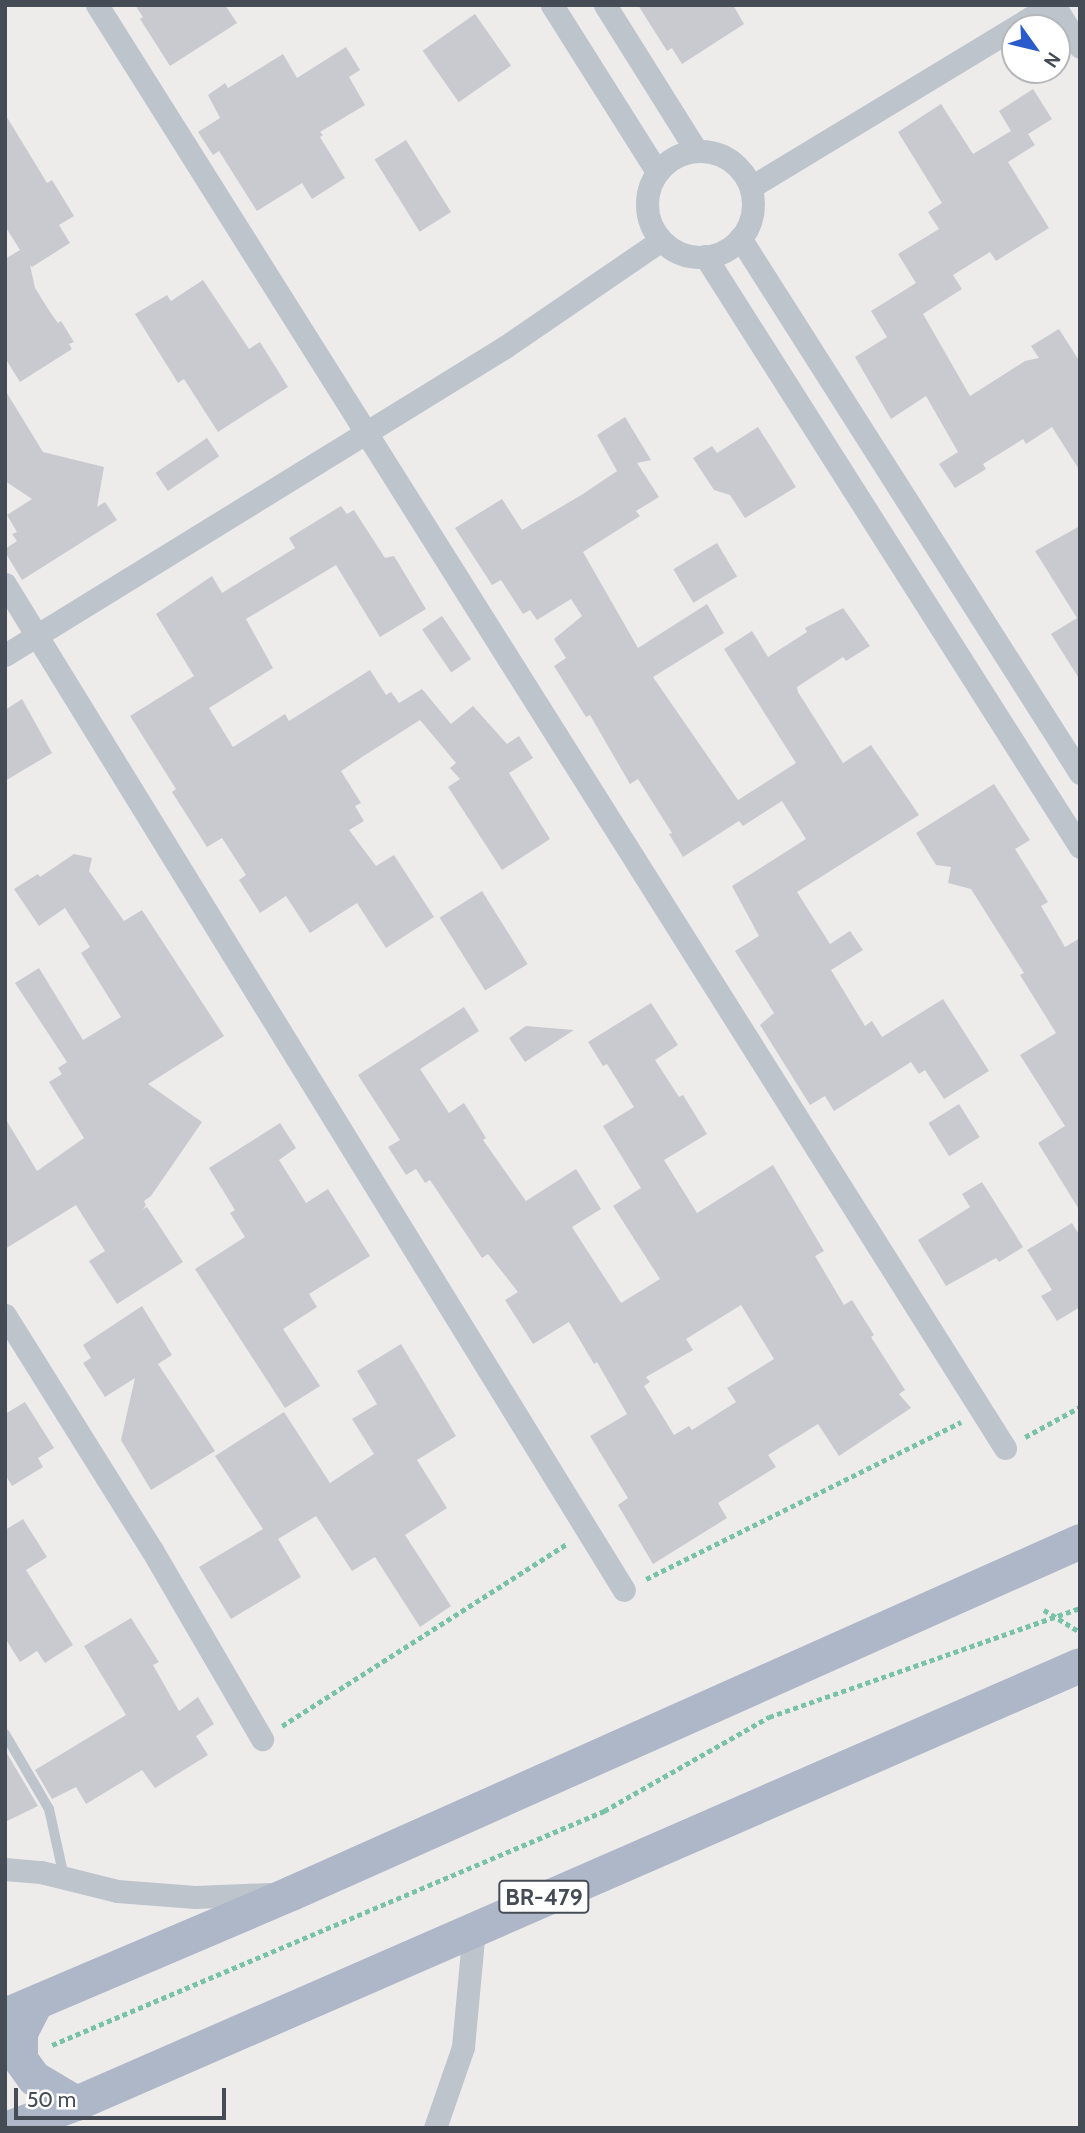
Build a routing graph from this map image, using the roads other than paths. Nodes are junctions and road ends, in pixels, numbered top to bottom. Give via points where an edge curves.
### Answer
1 (97, 5) edge
2 (552, 5) edge
3 (605, 5) edge
4 (1052, 5) edge
5 (1080, 47) edge
6 (696, 150) junction
7 (657, 172) junction
8 (751, 187) junction
9 (740, 238) junction
10 (661, 240) junction
11 (705, 256) junction
12 (365, 432) junction
13 (5, 584) edge
14 (37, 635) junction
15 (5, 655) edge
16 (1061, 742) junction
17 (1028, 764) junction
18 (1080, 773) edge
19 (1080, 847) edge
20 (5, 1315) edge
21 (1005, 1448) road end
22 (1080, 1541) edge
23 (624, 1590) road end
24 (1080, 1665) edge
25 (5, 1734) edge
26 (262, 1740) road end
27 (5, 1869) edge
28 (64, 1877) junction
29 (291, 1893) junction
30 (474, 1928) junction
31 (20, 2010) edge
32 (76, 2103) junction
33 (8, 2128) edge
34 (435, 2128) edge

1 - 12 street
2 - 7 street
3 - 6 street
4 - 5 street
4 - 8 street
6 - 7 street via 674,157
6 - 8 street via 719,153 739,167
7 - 10 street via 646,201 650,222
8 - 9 street via 752,214
9 - 11 street via 724,251
9 - 16 street
10 - 11 street via 681,254
10 - 12 street via 505,347
11 - 17 street
12 - 14 street
12 - 21 street
13 - 14 street
14 - 15 street
14 - 23 street
16 - 17 street
16 - 18 street
17 - 19 street
20 - 26 street via 152,1550
22 - 29 main road
24 - 30 main road, BR-479
25 - 28 lane via 49,1809
27 - 28 street
28 - 29 street via 117,1891 195,1897
29 - 31 main road
30 - 32 main road, BR-479
30 - 34 street via 463,2047
31 - 32 main road via 20,2059 34,2078
32 - 33 main road, BR-479

